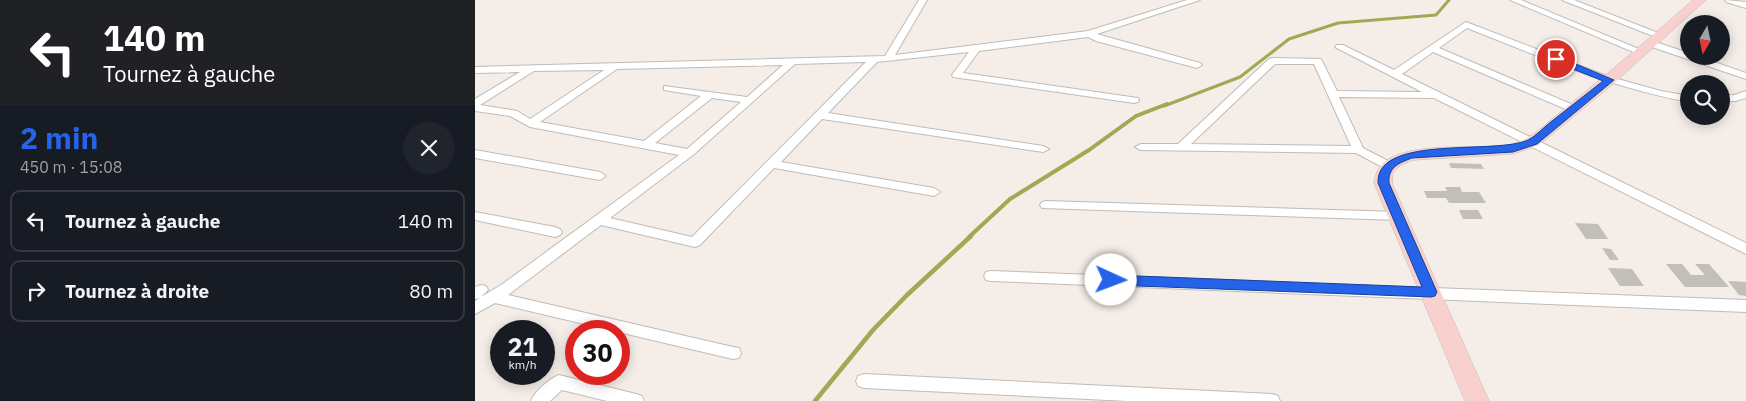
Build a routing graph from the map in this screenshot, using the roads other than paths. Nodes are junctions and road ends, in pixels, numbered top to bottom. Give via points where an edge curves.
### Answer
1 (923, 0) edge
2 (1196, 0) edge
3 (1514, 0) edge
4 (1701, 0) edge
5 (1729, 0) edge
6 (1573, 1) edge
7 (1746, 5) edge
8 (1590, 10) junction
9 (1571, 22) junction
10 (1089, 34) junction
11 (1651, 44) junction
12 (1340, 47) dead end
13 (976, 48) junction
14 (1432, 48) junction
15 (888, 59) junction
16 (874, 60) junction
17 (792, 62) junction
18 (1197, 65) dead end
19 (614, 67) junction
20 (532, 69) junction
21 (475, 70) edge
22 (1395, 74) junction
23 (1746, 76) edge
24 (1609, 80) junction
25 (668, 88) dead end
26 (710, 94) junction
27 (1333, 94) junction
28 (1746, 94) edge
29 (1439, 95) junction
30 (1680, 98) edge
31 (1730, 98) edge
32 (749, 100) junction
33 (1134, 100) dead end
34 (475, 104) edge
35 (475, 108) edge
36 (1574, 109) junction
37 (819, 115) junction
38 (530, 124) junction
39 (1533, 142) junction
40 (646, 145) junction
41 (1141, 147) dead end
42 (1182, 147) junction
43 (1043, 149) dead end
44 (1358, 150) junction
45 (689, 153) junction
46 (475, 154) edge
47 (771, 164) junction
48 (1388, 166) junction
49 (600, 176) dead end
50 (934, 192) dead end
51 (1045, 205) dead end
52 (475, 216) edge
53 (1398, 216) junction
54 (599, 220) junction
55 (555, 232) dead end
56 (1746, 249) edge
57 (991, 276) dead end
58 (475, 289) edge
59 (1431, 292) junction
60 (475, 294) edge
61 (494, 297) junction
62 (1746, 306) edge
63 (475, 308) edge
64 (733, 353) dead end
65 (864, 381) dead end
66 (1123, 397) edge
67 (539, 401) edge
68 (636, 401) edge
69 (1272, 401) edge
70 (1477, 401) edge

1 - 15 street
2 - 10 street
3 - 9 street
4 - 11 street
5 - 7 street
6 - 8 street
8 - 9 street
8 - 11 street
9 - 11 street
10 - 13 street
10 - 18 street
11 - 23 street
11 - 24 street
12 - 22 street
13 - 15 street
13 - 33 street via 957,75
14 - 22 street
14 - 24 street via 1466,25
14 - 36 street
15 - 16 street
16 - 17 street
16 - 37 street
17 - 19 street
17 - 32 street
19 - 20 street
19 - 38 street
20 - 21 street
20 - 34 street
22 - 29 street
24 - 30 street
24 - 36 street
25 - 26 street
26 - 32 street
26 - 40 street
27 - 29 street
27 - 42 street via 1318,61 1272,61
27 - 44 street
28 - 31 street
29 - 39 street
32 - 45 street
35 - 38 street via 513,113
36 - 39 street
37 - 43 street
37 - 47 street
38 - 40 street
39 - 48 street via 1513,149 1411,155
39 - 56 street
40 - 45 street
41 - 42 street
42 - 44 street
44 - 48 street
45 - 54 street
46 - 49 street
47 - 50 street
47 - 54 street via 695,242
48 - 53 street via 1383,183
51 - 53 street
52 - 55 street
53 - 59 street
54 - 61 street
57 - 59 street
58 - 60 street via 481,290
59 - 62 street
59 - 70 street
61 - 63 street
61 - 64 street
65 - 66 street
66 - 69 street
67 - 68 street via 559,382

